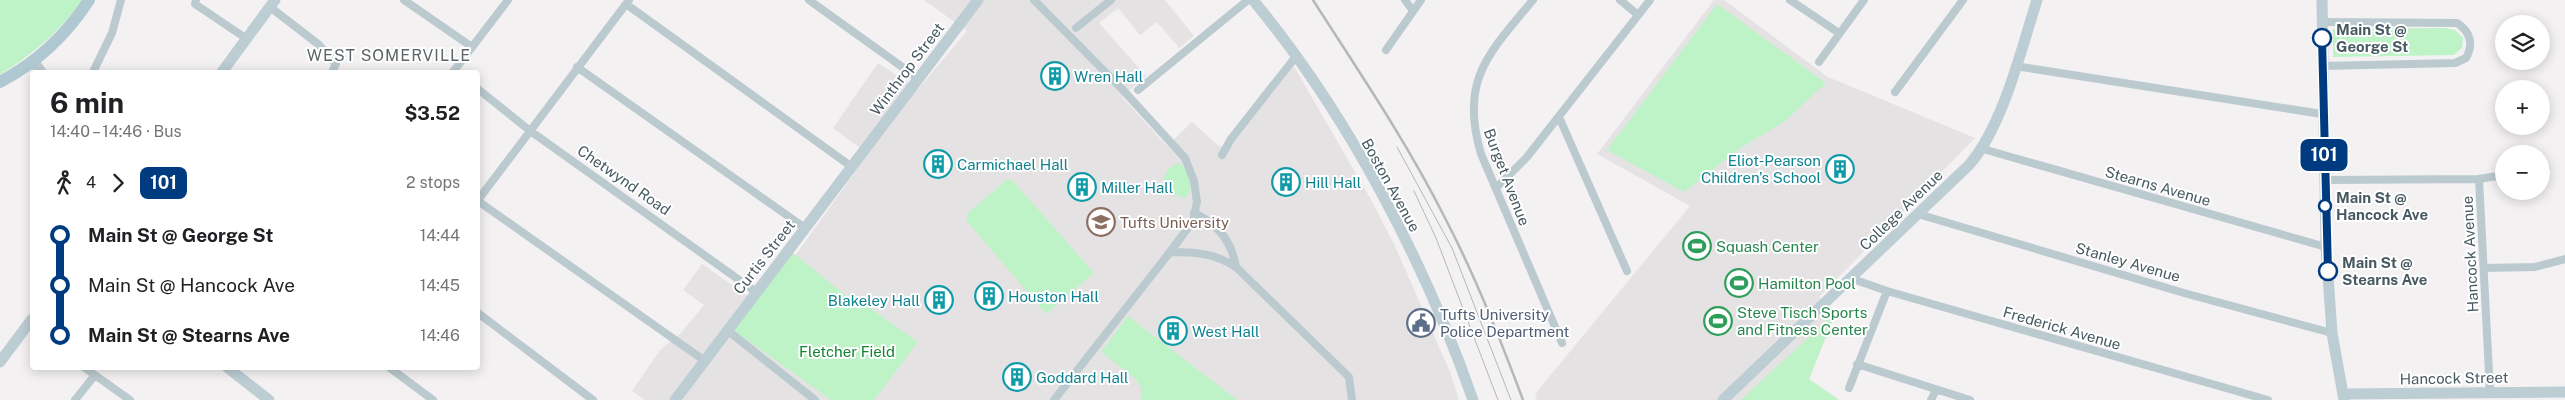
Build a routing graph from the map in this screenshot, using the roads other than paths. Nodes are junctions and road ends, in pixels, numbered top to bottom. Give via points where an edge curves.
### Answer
1 (90, 0) edge
2 (121, 0) edge
3 (196, 0) edge
4 (404, 0) edge
5 (508, 0) edge
6 (809, 0) edge
7 (978, 0) edge
8 (1034, 0) edge
9 (1111, 0) edge
10 (1248, 0) edge
11 (1253, 0) edge
12 (1405, 0) edge
13 (1421, 0) edge
14 (1533, 0) edge
15 (1620, 0) edge
16 (1650, 0) edge
17 (1790, 0) edge
18 (1864, 0) edge
19 (1963, 0) edge
20 (2037, 0) edge
21 (2322, 0) edge
22 (627, 2) edge
23 (273, 4) edge
24 (1413, 11) junction
25 (1638, 15) junction
26 (2322, 22) junction
27 (1076, 28) dead end
28 (1839, 33) junction
29 (247, 39) junction
30 (472, 47) junction
31 (1386, 50) dead end
32 (1297, 55) junction
33 (33, 61) junction
34 (1819, 62) dead end
35 (2015, 66) junction
36 (2322, 66) junction
37 (577, 67) junction
38 (40, 70) edge
39 (94, 70) edge
40 (224, 70) edge
41 (333, 70) edge
42 (455, 70) edge
43 (919, 79) junction
44 (0, 82) edge
45 (1138, 90) dead end
46 (480, 91) edge
47 (1895, 92) dead end
48 (2322, 114) junction
49 (1559, 116) junction
50 (529, 130) junction
51 (878, 133) joint
52 (1983, 149) junction
53 (1222, 155) dead end
54 (852, 167) junction
55 (2495, 176) edge
56 (2480, 179) junction
57 (2325, 180) junction
58 (1496, 188) junction
59 (480, 197) edge
60 (480, 201) edge
61 (1194, 214) junction
62 (1918, 214) junction
63 (806, 228) junction
64 (2326, 247) junction
65 (1170, 252) junction
66 (2565, 259) edge
67 (1236, 267) junction
68 (2484, 268) junction
69 (1627, 271) dead end
70 (1850, 278) junction
71 (1887, 291) junction
72 (756, 292) junction
73 (480, 315) edge
74 (30, 326) edge
75 (727, 330) junction
76 (2332, 333) junction
77 (1562, 343) dead end
78 (705, 361) junction
79 (0, 362) edge
80 (1857, 364) junction
81 (88, 370) edge
82 (231, 370) edge
83 (393, 370) edge
84 (95, 375) junction
85 (1849, 388) dead end
86 (1936, 390) junction
87 (2565, 392) edge
88 (2483, 394) edge
89 (2551, 396) edge
90 (2343, 397) edge
91 (75, 400) edge
92 (130, 400) edge
93 (269, 400) edge
94 (433, 400) edge
95 (593, 400) edge
96 (675, 400) edge
97 (815, 400) edge
98 (1054, 400) edge
99 (1352, 400) edge
100 (1473, 400) edge
101 (1723, 400) edge
102 (1931, 400) edge
103 (1970, 400) edge
104 (2268, 400) edge

1 - 33 main road via 64,33
2 - 39 street via 112,33
3 - 29 street via 195,4
4 - 30 street
5 - 30 street
6 - 43 street
7 - 43 street, Winthrop Street
8 - 61 street via 1185,158 1194,181
9 - 27 street
10 - 45 street
11 - 32 street, Boston Avenue
12 - 24 street
13 - 24 street
14 - 58 street, Burget Avenue via 1484,62 1476,84 1473,130
15 - 25 street
16 - 25 street
17 - 28 street
18 - 28 street
19 - 47 street
20 - 35 street, College Avenue
21 - 26 street
22 - 37 street
22 - 54 street
23 - 29 street
23 - 41 street via 318,44 336,64
24 - 31 street
25 - 49 street
26 - 36 street
26 - 36 street via 2457,24 2468,32 2470,43 2466,58 2455,63
28 - 34 street
29 - 40 street
30 - 42 street
32 - 53 street
32 - 100 street, Boston Avenue via 1387,206 1438,311
33 - 38 street
33 - 44 main road
35 - 48 street
35 - 52 street, College Avenue
36 - 48 street
37 - 50 street
37 - 63 street
43 - 51 street, Winthrop Street
46 - 50 street, Chetwynd Road
48 - 57 street
49 - 58 street
49 - 69 street
50 - 59 street
50 - 72 street, Chetwynd Road
51 - 54 street, Curtis Street
52 - 62 street, College Avenue
52 - 64 street, Stearns Avenue
54 - 63 street, Curtis Street
55 - 56 street
56 - 57 street, Hancock Avenue
56 - 68 street, Hancock Avenue
57 - 64 street
58 - 77 street, Burget Avenue
60 - 78 street
61 - 65 street via 1193,221
61 - 67 street via 1222,231 1233,250
62 - 70 street, College Avenue
62 - 76 street, Stanley Avenue
63 - 72 street, Curtis Street
64 - 76 street
65 - 67 street via 1215,256
65 - 98 street
66 - 68 street via 2535,267
67 - 99 street via 1349,377
68 - 88 street, Hancock Avenue
70 - 71 street, Frederick Avenue
70 - 101 street, College Avenue
71 - 80 street
71 - 104 street, Frederick Avenue
72 - 75 street, Curtis Street
73 - 95 street
74 - 79 street
75 - 78 street, Curtis Street
75 - 97 street
76 - 90 street
78 - 96 street, Curtis Street
80 - 85 street
80 - 86 street
81 - 84 street
82 - 93 street
83 - 94 street
84 - 91 street
84 - 92 street
86 - 102 street
86 - 103 street
87 - 89 street, Hancock Street
88 - 89 street, Hancock Street
88 - 90 street, Hancock Street

